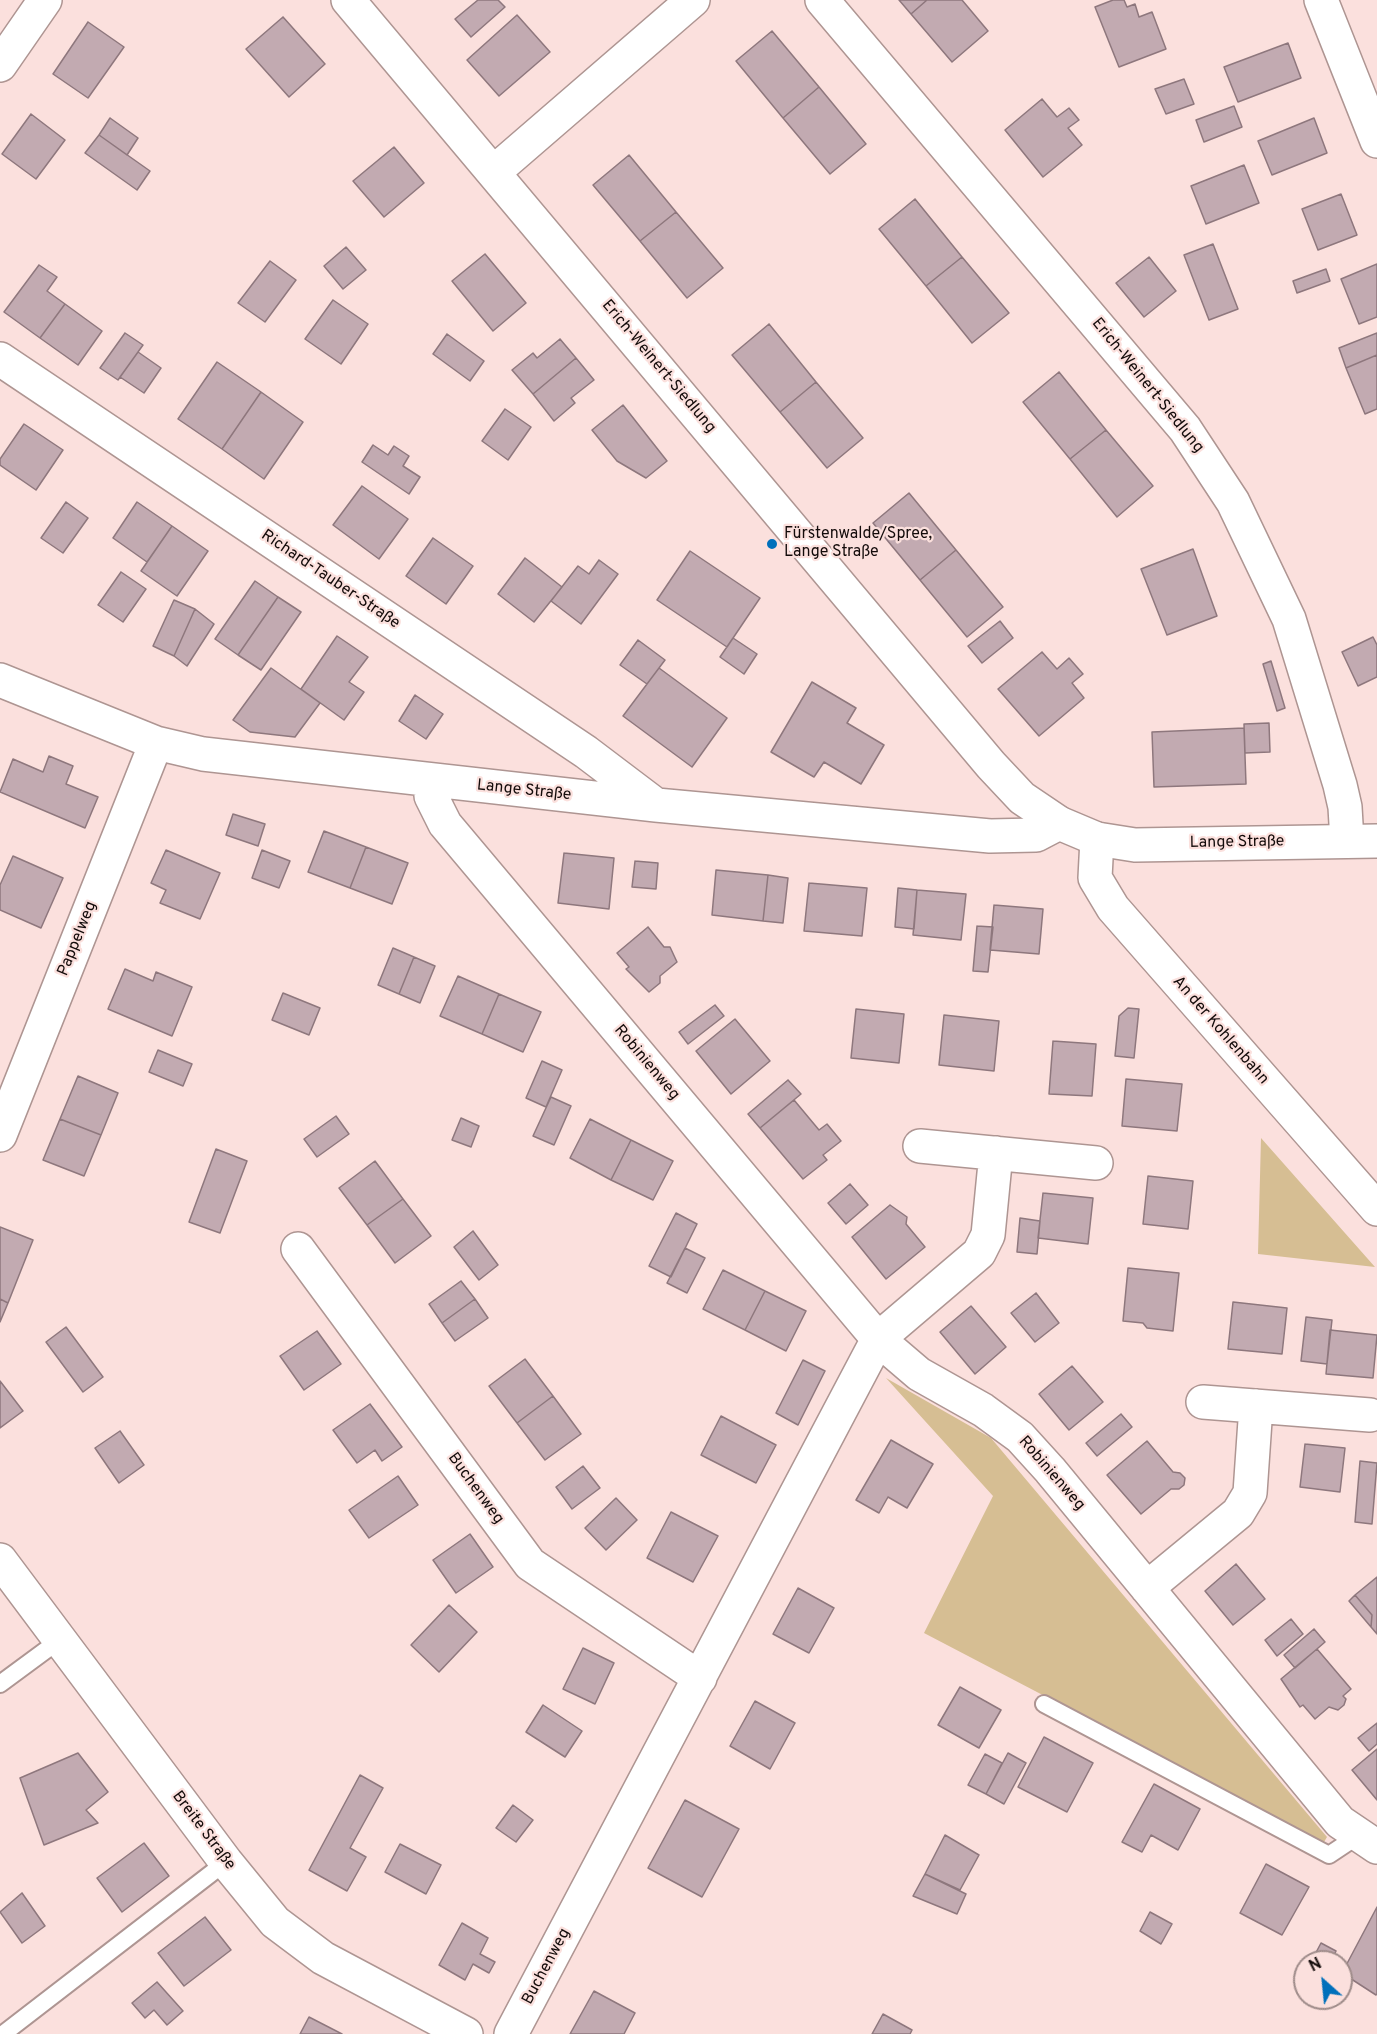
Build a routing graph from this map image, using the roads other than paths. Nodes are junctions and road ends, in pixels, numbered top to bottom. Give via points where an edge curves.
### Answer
1 (45, 0) edge
2 (348, 0) edge
3 (693, 0) edge
4 (822, 0) edge
5 (1321, 0) edge
6 (4, 49) edge
7 (1377, 141) edge
8 (494, 172) junction
9 (0, 360) edge
10 (0, 680) edge
11 (156, 743) junction
12 (433, 780) junction
13 (656, 805) junction
14 (1059, 823) junction
15 (1097, 839) junction
16 (1362, 841) edge
17 (0, 1135) edge
18 (920, 1146) dead end
19 (996, 1153) junction
20 (1096, 1163) dead end
21 (1377, 1209) edge
22 (298, 1249) dead end
23 (878, 1339) junction
24 (1203, 1402) dead end
25 (1256, 1406) junction
26 (1370, 1415) dead end
27 (0, 1560) edge
28 (1147, 1588) junction
29 (61, 1639) junction
30 (700, 1678) junction
31 (0, 1684) edge
32 (1044, 1704) dead end
33 (1368, 1841) edge
34 (226, 1862) junction
35 (3, 2034) edge
36 (466, 2034) edge
37 (511, 2034) edge

1 - 6 street
2 - 8 street, Erich-Weinert-Siedlung
3 - 8 street
4 - 16 street, Erich-Weinert-Siedlung via 1185,429 1233,502 1289,619 1345,807
5 - 7 street
8 - 14 street, Erich-Weinert-Siedlung via 991,765 1022,798
9 - 13 street, Richard-Tauber-Straße via 586,752
10 - 11 street, Lange Straße
11 - 12 street, Lange Straße via 203,754
11 - 17 street, Pappelweg
12 - 13 street, Lange Straße
12 - 23 street, Robinienweg via 431,796 445,824
13 - 14 street, Lange Straße via 1012,837 1036,835
14 - 15 street, Erich-Weinert-Siedlung
15 - 16 street, Lange Straße via 1134,845
15 - 21 street, An der Kohlenbahn via 1095,878 1113,908
18 - 19 street
19 - 20 street
19 - 23 street via 988,1235 979,1253
22 - 30 street, Buchenweg via 530,1564
23 - 28 street, Robinienweg via 919,1374 983,1410 1020,1437
23 - 30 street, Buchenweg
24 - 25 street
25 - 26 street
25 - 28 street via 1250,1493 1238,1513
27 - 29 street, Breite Straße
28 - 33 street, Robinienweg via 1340,1822
29 - 31 lane
29 - 34 street, Breite Straße
30 - 37 street, Buchenweg
32 - 33 lane via 1329,1855
34 - 35 lane
34 - 36 street, Breite Straße via 275,1922 323,1958

